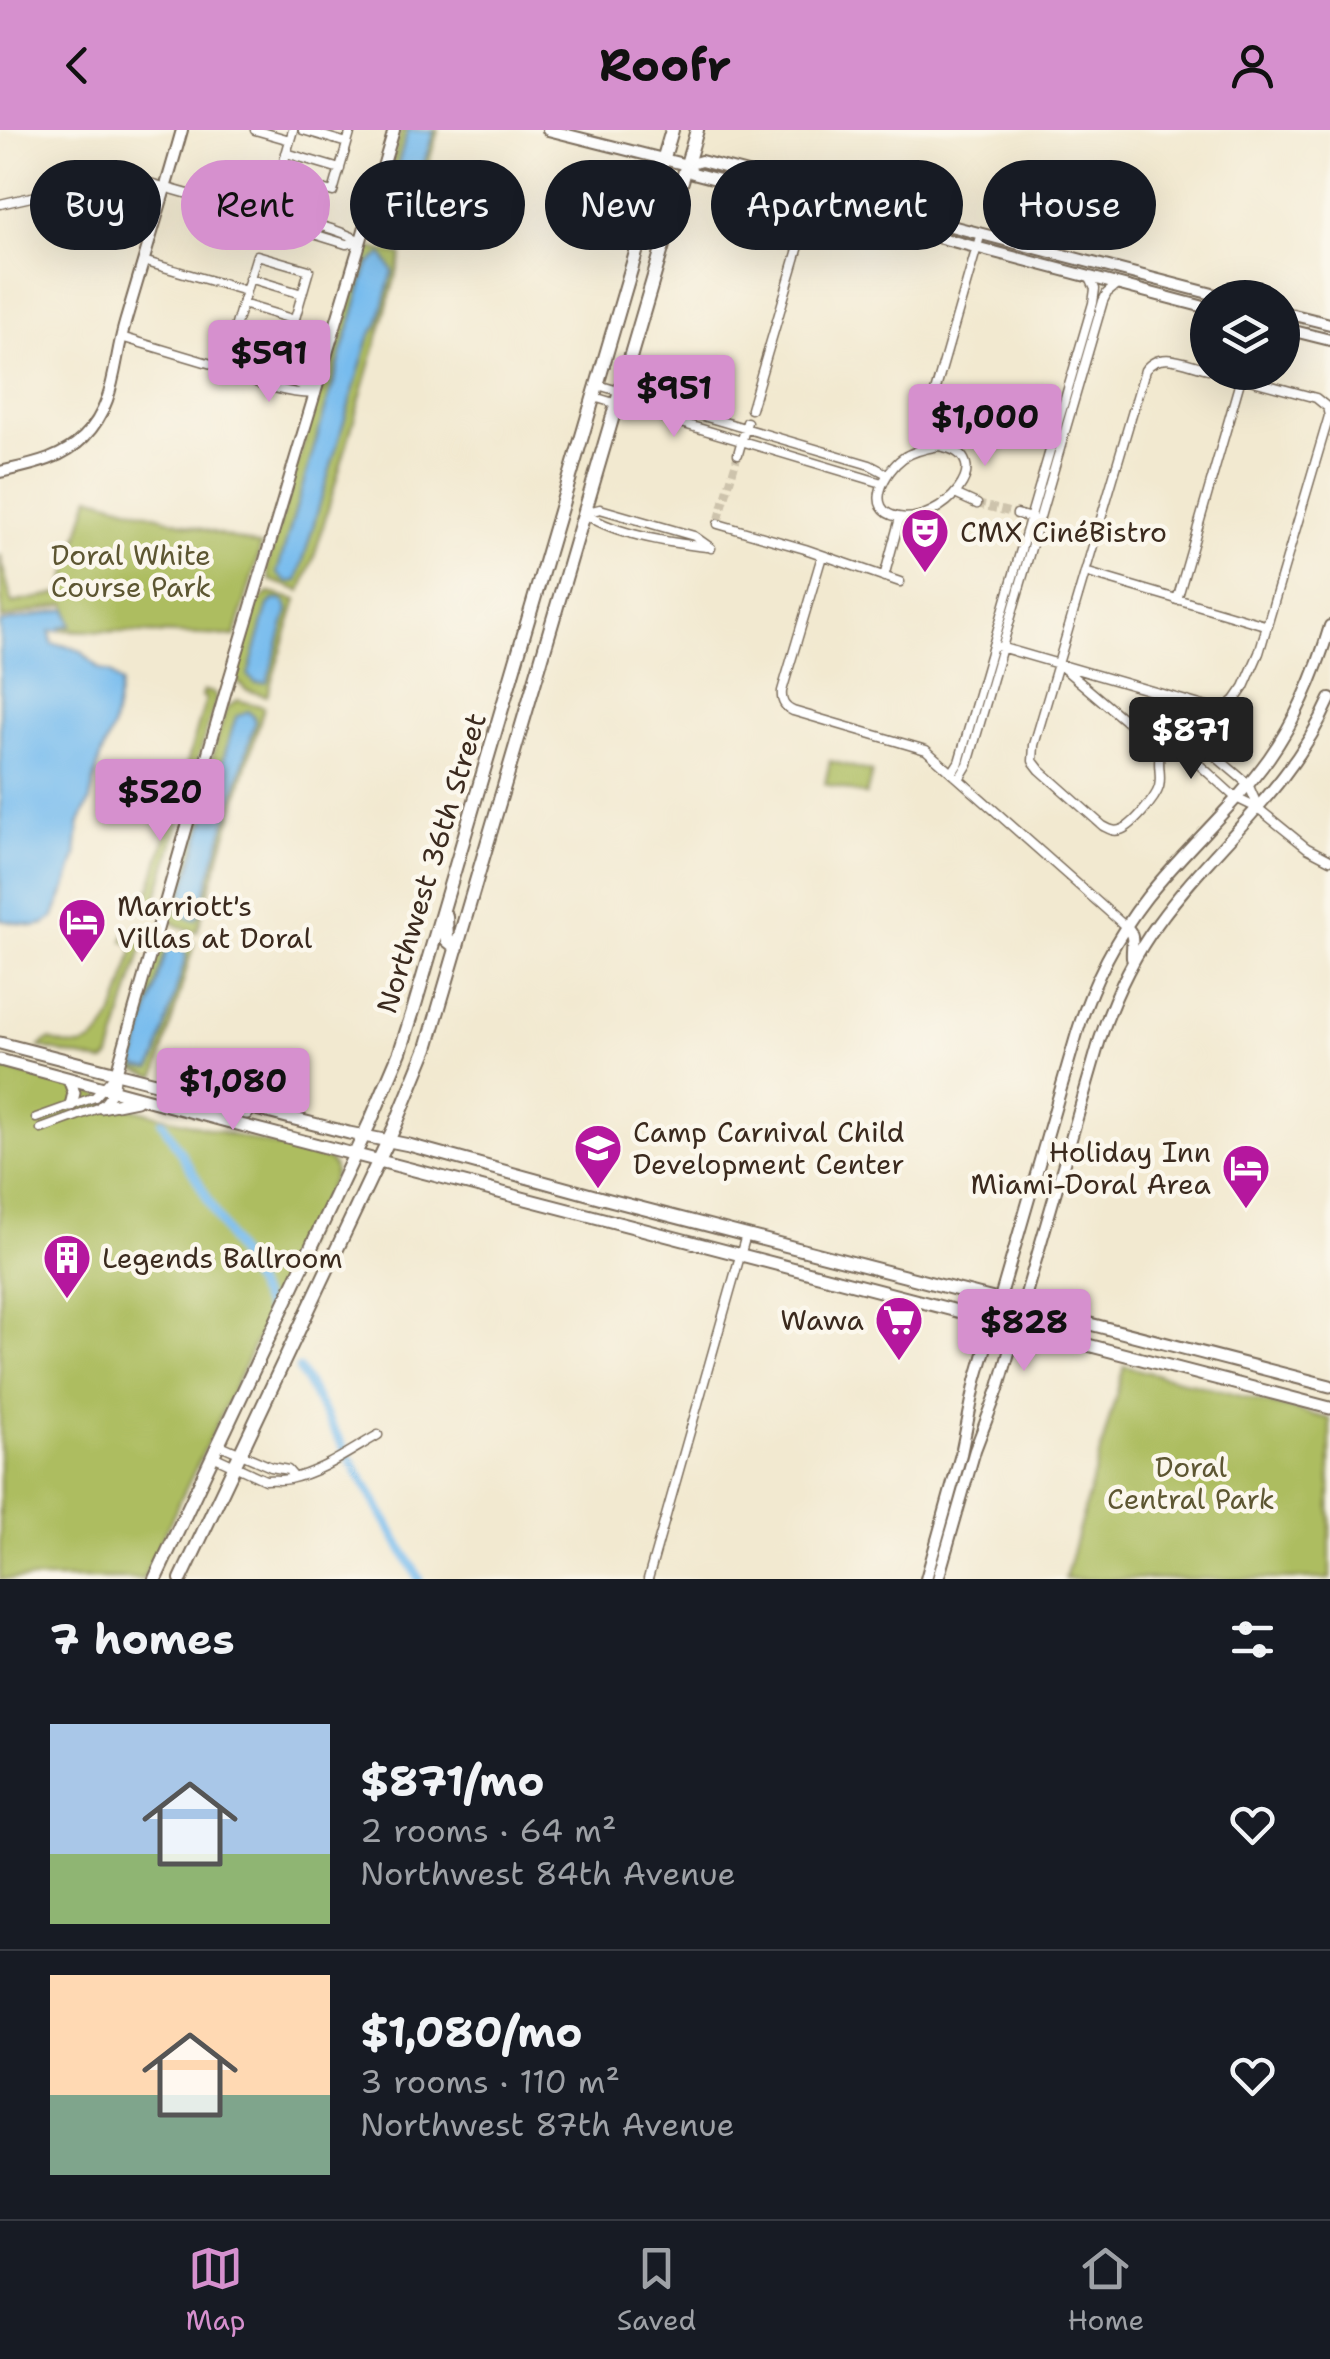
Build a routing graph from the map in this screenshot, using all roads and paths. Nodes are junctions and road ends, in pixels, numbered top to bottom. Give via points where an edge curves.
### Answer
1 (182, 130) edge
2 (255, 130) edge
3 (303, 130) edge
4 (351, 130) edge
5 (394, 130) edge
6 (548, 130) edge
7 (672, 130) edge
8 (697, 130) edge
9 (292, 135) edge
10 (347, 143) junction
11 (286, 154) junction
12 (664, 159) junction
13 (385, 160) edge
14 (668, 160) edge
15 (688, 160) edge
16 (340, 169) junction
17 (166, 186) junction
18 (0, 204) edge
19 (963, 228) edge
20 (981, 233) junction
21 (350, 243) edge
22 (963, 244) edge
23 (977, 248) junction
24 (358, 250) edge
25 (661, 250) edge
26 (798, 250) edge
27 (143, 261) junction
28 (250, 278) junction
29 (1090, 278) junction
30 (1117, 285) junction
31 (1190, 288) edge
32 (246, 291) junction
33 (302, 294) junction
34 (1190, 303) edge
35 (242, 304) junction
36 (1300, 316) edge
37 (294, 320) junction
38 (1330, 324) edge
39 (1300, 332) edge
40 (120, 337) junction
41 (1330, 340) edge
42 (1190, 365) edge
43 (1238, 390) edge
44 (1286, 390) edge
45 (596, 391) junction
46 (316, 393) junction
47 (1071, 395) junction
48 (618, 398) junction
49 (751, 409) dead end
50 (746, 426) junction
51 (742, 440) junction
52 (926, 448) junction
53 (738, 454) tunnel mouth
54 (0, 472) edge
55 (884, 478) junction
56 (955, 494) junction
57 (978, 504) tunnel mouth
58 (562, 507) junction
59 (584, 513) junction
60 (1016, 514) tunnel mouth
61 (900, 518) junction
62 (1034, 519) junction
63 (639, 520) junction
64 (636, 533) junction
65 (711, 548) junction
66 (822, 556) junction
67 (1085, 572) junction
68 (884, 576) junction
69 (900, 582) dead end
70 (1177, 600) junction
71 (1268, 626) junction
72 (1330, 626) edge
73 (997, 646) junction
74 (521, 647) junction
75 (543, 654) junction
76 (1058, 664) junction
77 (1330, 699) edge
78 (1200, 705) junction
79 (1182, 728) junction
80 (1171, 739) junction
81 (1161, 751) junction
82 (955, 776) junction
83 (1248, 784) junction
84 (1236, 798) junction
85 (1258, 809) junction
86 (1330, 860) edge
87 (445, 905) junction
88 (1126, 927) junction
89 (457, 948) junction
90 (1132, 964) junction
91 (0, 1043) edge
92 (0, 1060) edge
93 (116, 1074) junction
94 (70, 1079) junction
95 (109, 1089) junction
96 (143, 1100) junction
97 (70, 1105) junction
98 (102, 1107) junction
99 (255, 1109) junction
100 (197, 1114) junction
101 (36, 1118) dead end
102 (41, 1129) dead end
103 (364, 1136) junction
104 (388, 1140) junction
105 (355, 1155) junction
106 (378, 1161) junction
107 (624, 1203) junction
108 (618, 1223) junction
109 (746, 1235) junction
110 (309, 1253) junction
111 (740, 1254) junction
112 (295, 1281) junction
113 (315, 1295) junction
114 (998, 1300) junction
115 (1022, 1306) junction
116 (305, 1316) junction
117 (993, 1320) junction
118 (1016, 1326) junction
119 (1245, 1364) junction
120 (1239, 1384) junction
121 (1330, 1386) edge
122 (1330, 1408) edge
123 (378, 1435) dead end
124 (215, 1450) junction
125 (237, 1460) junction
126 (294, 1477) junction
127 (155, 1579) edge
128 (181, 1579) edge
129 (648, 1579) edge
130 (926, 1579) edge
131 (938, 1579) edge

1 - 17 street
2 - 9 street
3 - 10 street
4 - 10 street
5 - 13 street
6 - 12 street
7 - 12 main road, Northwest 36th Street
8 - 15 main road, Northwest 36th Street
9 - 11 street
10 - 16 street
11 - 16 street
11 - 16 street via 280,178 333,192
12 - 14 street
12 - 45 main road, Northwest 36th Street
17 - 18 street via 125,176
17 - 21 street
17 - 27 street
19 - 20 street
20 - 23 street
20 - 31 street
22 - 23 street
23 - 29 street
23 - 52 street via 927,420
24 - 46 street
25 - 48 main road, Northwest 36th Street
26 - 49 street
27 - 32 street
27 - 40 street
28 - 32 street
28 - 33 street
28 - 33 street via 256,255 309,270
29 - 30 street
29 - 47 street via 1093,303
30 - 34 street
30 - 47 street via 1103,300
32 - 35 street
33 - 37 street
35 - 37 street
35 - 37 street via 235,328 288,343
36 - 38 street
39 - 41 street
40 - 46 street via 302,395
40 - 54 street via 107,402 84,438 57,456
42 - 67 street via 1163,358 1143,374
43 - 70 street
44 - 71 street via 1316,398 1329,420
45 - 48 street
45 - 58 main road, Northwest 36th Street
46 - 93 street
47 - 62 street
48 - 50 street
48 - 51 street
48 - 59 main road, Northwest 36th Street
50 - 51 street
50 - 55 street via 870,465
51 - 53 street
51 - 55 street
52 - 55 street
52 - 56 street via 944,446 963,456 966,473
55 - 61 street via 882,508
56 - 57 street
56 - 61 street via 928,514
58 - 59 main road
58 - 74 main road, Northwest 36th Street
59 - 63 street via 600,509
59 - 64 street
59 - 75 main road, Northwest 36th Street
60 - 62 street
61 - 68 street
62 - 73 street
63 - 64 street
63 - 65 street via 694,536
64 - 65 street
65 - 66 street via 718,522
66 - 68 street
66 - 82 street via 782,691 784,704 926,750
67 - 70 street
67 - 76 street
68 - 69 street
70 - 71 street
71 - 78 street via 1235,700 1223,708
72 - 83 street via 1294,717
73 - 76 street
73 - 82 street
74 - 75 main road
74 - 87 main road, Northwest 36th Street
75 - 89 main road, Northwest 36th Street
76 - 78 street
76 - 81 street
76 - 81 street via 1033,759 1103,826 1126,828 1154,798
77 - 85 street via 1303,751
78 - 79 street
79 - 80 street
79 - 83 street
80 - 81 street
80 - 84 street
82 - 88 street
83 - 84 street
83 - 85 street
84 - 85 street
84 - 88 street
85 - 86 street
85 - 90 street via 1172,904
87 - 89 main road via 447,940
87 - 103 main road, Northwest 36th Street via 404,1042
88 - 90 street
88 - 114 street via 1085,1010
89 - 104 main road, Northwest 36th Street via 427,1048
90 - 115 street via 1104,1025
91 - 93 main road
92 - 94 main road
93 - 95 street
93 - 99 main road
94 - 95 main road
94 - 97 main road
95 - 96 main road
95 - 97 street
95 - 98 street
96 - 98 main road
96 - 100 main road
97 - 101 street
98 - 102 street
99 - 100 main road
99 - 103 main road
100 - 105 main road
103 - 104 main road
103 - 105 main road, Northwest 36th Street
104 - 106 main road, Northwest 36th Street
104 - 107 main road
105 - 106 main road
105 - 110 main road, Northwest 36th Street
106 - 108 main road
106 - 113 main road, Northwest 36th Street
107 - 108 main road
107 - 109 main road
108 - 111 main road
109 - 111 street
109 - 114 main road
110 - 112 main road, Northwest 36th Street
110 - 113 main road
111 - 117 main road
111 - 129 street
112 - 116 main road
112 - 124 main road, Northwest 36th Street
113 - 116 main road, Northwest 36th Street
114 - 115 main road
114 - 117 street
115 - 118 street
115 - 119 main road
116 - 125 main road, Northwest 36th Street
117 - 118 main road
117 - 130 street
118 - 120 main road
118 - 131 street
119 - 120 main road
119 - 121 main road
120 - 122 main road
123 - 126 street
124 - 125 street
124 - 125 street
124 - 127 main road, Northwest 36th Street
125 - 126 street
125 - 126 street via 265,1480
125 - 128 main road, Northwest 36th Street

